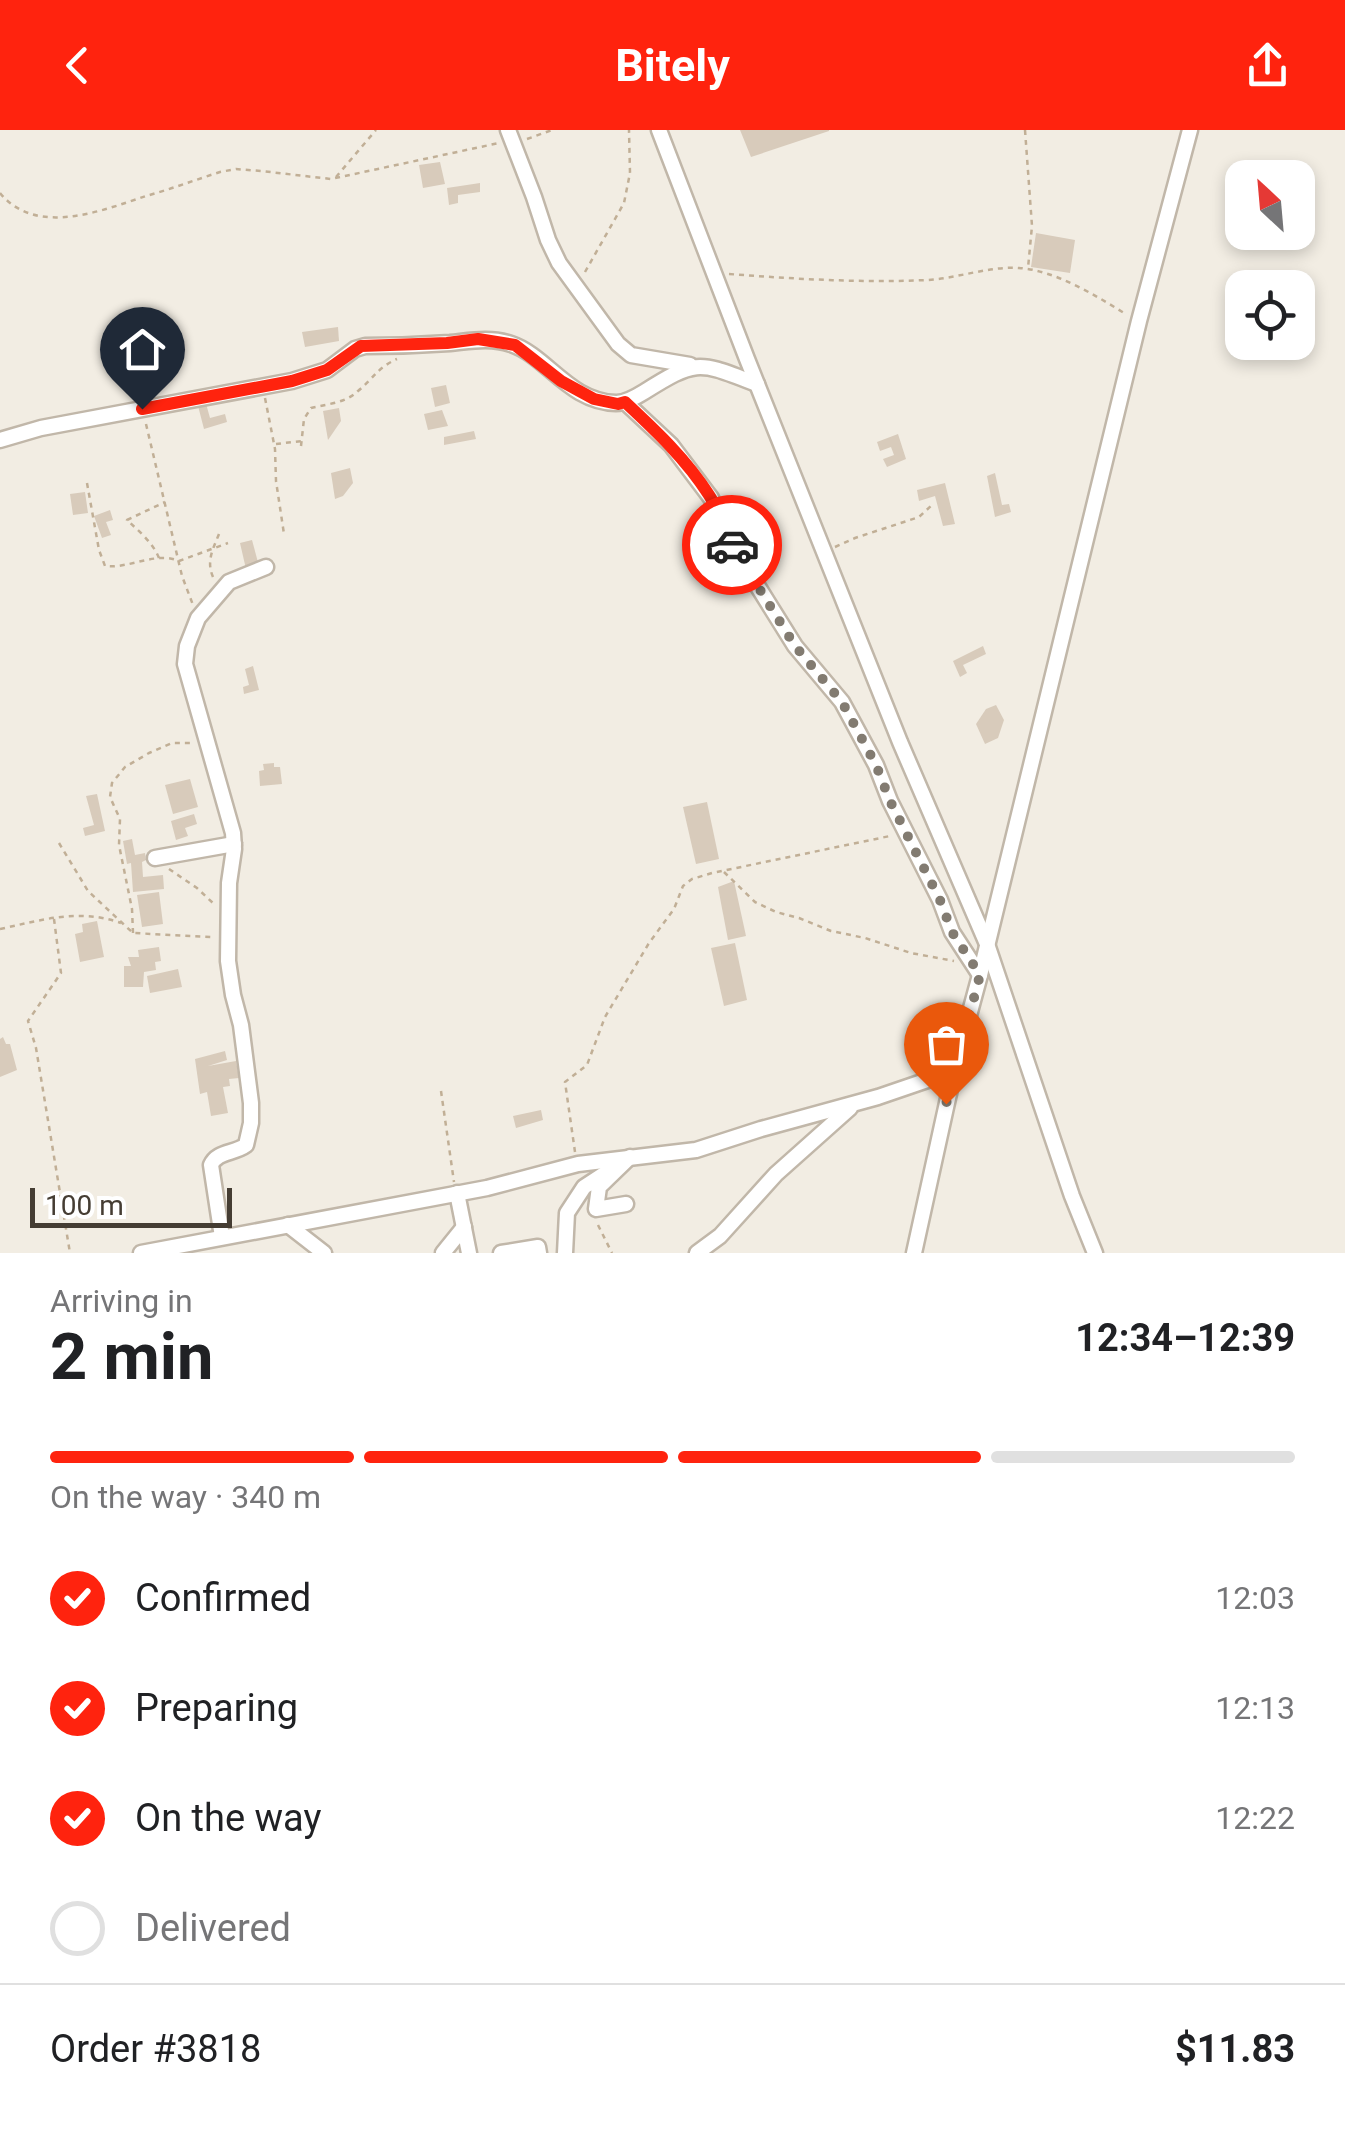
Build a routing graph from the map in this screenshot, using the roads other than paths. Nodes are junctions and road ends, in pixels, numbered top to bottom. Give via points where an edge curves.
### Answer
1 (659, 130) edge
2 (1190, 130) edge
3 (511, 137) edge
4 (696, 365) junction
5 (757, 384) junction
6 (625, 402) junction
7 (0, 440) edge
8 (266, 568) dead end
9 (234, 844) junction
10 (155, 858) road end
11 (987, 944) junction
12 (976, 969) junction
13 (954, 1071) junction
14 (854, 1104) junction
15 (630, 1157) junction
16 (457, 1193) junction
17 (626, 1204) dead end
18 (288, 1225) junction
19 (464, 1227) junction
20 (222, 1238) junction
21 (562, 1252) edge
22 (141, 1253) edge
23 (324, 1253) edge
24 (444, 1253) edge
25 (469, 1253) edge
26 (500, 1253) edge
27 (539, 1253) edge
28 (697, 1253) edge
29 (914, 1253) edge
30 (1095, 1253) edge

1 - 5 street
2 - 11 street
3 - 4 street via 559,263 624,350
4 - 5 street
4 - 6 street
5 - 11 street
6 - 7 street via 594,399 515,345 478,339 361,346 327,370 262,387
6 - 12 street via 671,445 711,498 730,542 795,646 842,702
8 - 9 street via 229,582 198,618 187,646 185,664
9 - 10 street
9 - 20 street via 228,961 251,1113 246,1146 211,1164
11 - 12 street
11 - 30 street
12 - 13 street
13 - 14 street
13 - 29 street
14 - 15 street via 696,1150
14 - 28 street
15 - 16 street
15 - 17 street via 599,1187 596,1209
15 - 21 street via 584,1187 567,1213
16 - 18 street
16 - 19 street
18 - 20 street
18 - 23 street
19 - 24 street
19 - 25 street
20 - 22 street
26 - 27 street via 538,1247

